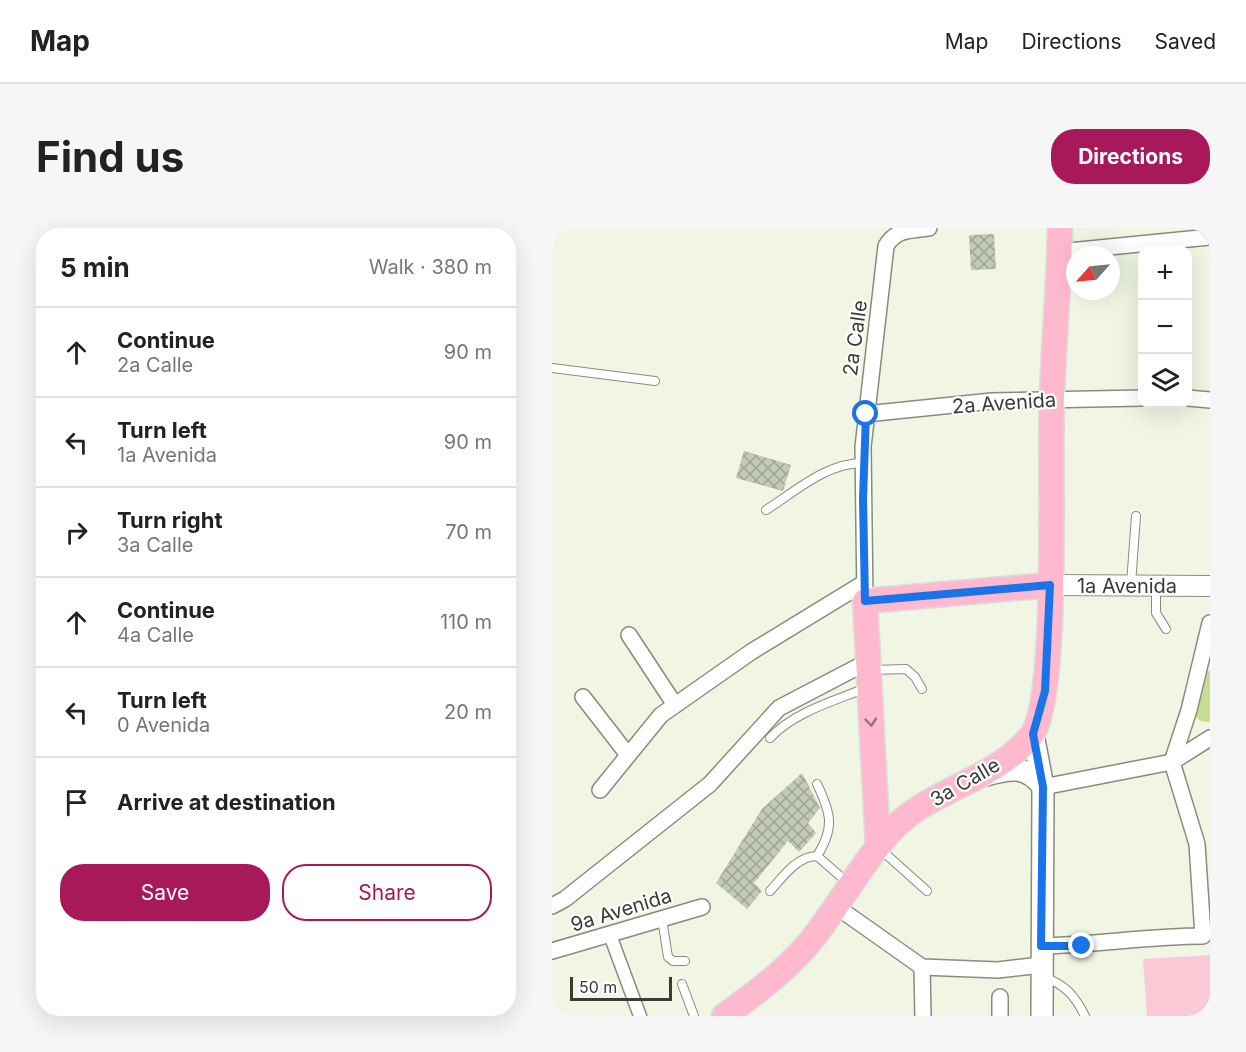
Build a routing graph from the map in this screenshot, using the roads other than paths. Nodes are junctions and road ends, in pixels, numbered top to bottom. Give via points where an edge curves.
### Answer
1 (929, 228) edge
2 (1060, 228) edge
3 (1210, 237) edge
4 (1059, 252) junction
5 (552, 368) edge
6 (655, 381) dead end
7 (1052, 398) junction
8 (1138, 398) edge
9 (1192, 398) edge
10 (1210, 400) edge
11 (866, 414) junction
12 (863, 463) junction
13 (766, 510) dead end
14 (1136, 516) dead end
15 (1050, 585) junction
16 (1131, 586) junction
17 (1156, 586) junction
18 (1210, 586) edge
19 (864, 592) junction
20 (1210, 622) edge
21 (1166, 629) dead end
22 (629, 635) dead end
23 (868, 673) junction
24 (922, 689) dead end
25 (583, 697) dead end
26 (675, 705) junction
27 (1033, 734) junction
28 (770, 738) dead end
29 (1210, 738) edge
30 (628, 755) junction
31 (1172, 762) junction
32 (982, 776) junction
33 (817, 784) dead end
34 (1043, 787) junction
35 (600, 790) dead end
36 (878, 847) junction
37 (817, 856) junction
38 (852, 886) junction
39 (770, 891) dead end
40 (927, 891) dead end
41 (552, 906) edge
42 (702, 907) dead end
43 (837, 907) junction
44 (662, 919) junction
45 (610, 935) junction
46 (1207, 937) edge
47 (552, 951) edge
48 (685, 961) dead end
49 (1041, 962) junction
50 (922, 967) junction
51 (682, 984) dead end
52 (1000, 997) dead end
53 (640, 1016) edge
54 (694, 1016) edge
55 (724, 1016) edge
56 (923, 1016) edge
57 (1000, 1016) edge
58 (1042, 1016) edge
59 (1085, 1016) edge

1 - 11 street, 2a Calle via 900,231 886,246
2 - 4 main road
3 - 4 street
4 - 7 main road
5 - 6 lane
7 - 8 street, 2a Avenida
7 - 11 street, 2a Avenida
7 - 15 main road
9 - 10 street
11 - 12 street, 2a Calle
12 - 13 lane via 823,472
12 - 19 street, 2a Calle
14 - 16 lane
15 - 16 street, 1a Avenida
15 - 19 main road, 1a Avenida
15 - 27 main road via 1045,691
16 - 17 street, 1a Avenida
17 - 18 street, 1a Avenida
17 - 21 lane via 1156,613
19 - 23 main road
19 - 26 street via 751,652
20 - 31 street via 1190,710
22 - 26 street
23 - 24 lane via 906,669
23 - 28 lane via 780,727
23 -> 36 main road
23 - 41 street via 779,708 710,784 645,838
25 - 30 street
26 - 30 street via 661,715
27 - 32 main road, 3a Calle
27 - 34 main road
29 - 31 street
30 - 35 street
31 - 34 street
31 - 46 street via 1197,844
32 - 34 main road via 1012,768 1029,772
32 - 36 main road, 3a Calle via 910,814
33 - 37 lane via 828,808 830,826 828,839
34 - 49 main road
36 - 38 main road, 3a Calle
36 - 40 lane
37 - 38 lane
37 - 39 lane via 791,868
38 - 43 main road, 3a Calle
42 - 44 street, 9a Avenida
43 - 50 street
43 - 55 main road, 3a Calle via 799,953
44 - 45 street, 9a Avenida
44 - 48 lane via 668,957 673,962
45 - 47 street, 9a Avenida
45 - 53 street
46 - 49 street via 1156,936 1082,946
49 - 50 street via 998,970
49 - 58 main road
49 - 59 lane via 1076,997
50 - 56 street
51 - 54 lane
52 - 57 street

